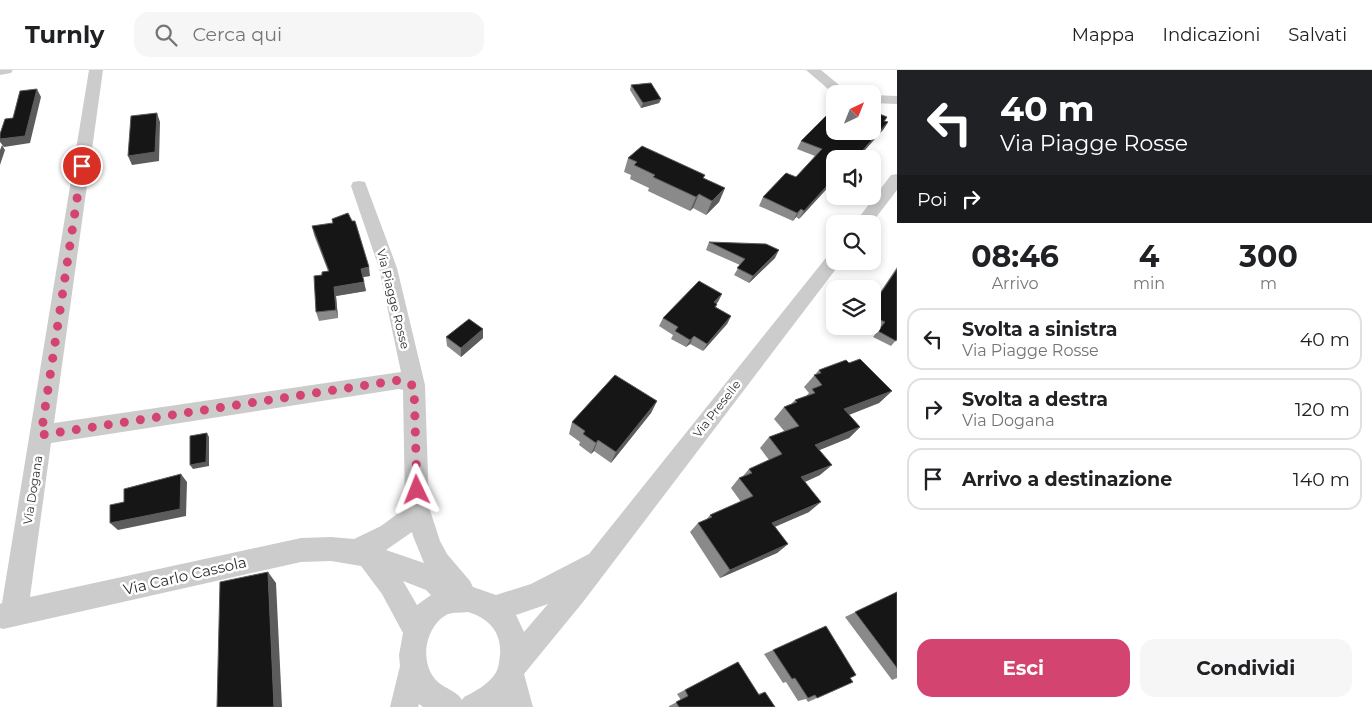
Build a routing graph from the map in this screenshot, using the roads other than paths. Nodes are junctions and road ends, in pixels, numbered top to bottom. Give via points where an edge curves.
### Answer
1 (6, 70) edge
2 (96, 70) edge
3 (813, 70) edge
4 (0, 71) edge
5 (832, 85) edge
6 (881, 100) edge
7 (897, 100) edge
8 (897, 179) edge
9 (359, 186) dead end
10 (869, 215) edge
11 (826, 270) edge
12 (414, 386) junction
13 (41, 435) junction
14 (417, 507) junction
15 (362, 555) junction
16 (598, 561) junction
17 (474, 602) junction
18 (7, 615) edge
19 (416, 630) junction
20 (414, 669) junction
21 (513, 670) junction
22 (404, 707) edge
23 (450, 707) edge
24 (474, 707) edge
25 (520, 707) edge

1 - 4 street
2 - 13 street, Via Dogana
3 - 5 street
6 - 7 street
8 - 10 street
9 - 12 street, Via Piagge Rosse via 388,268
11 - 16 street, Via Preselle
12 - 13 street via 400,380
12 - 14 street, Via Piagge Rosse
13 - 18 street, Via Dogana
14 - 15 street via 401,528
14 - 17 street, Via Piagge Rosse via 425,536 438,563 452,582
15 - 17 street, Via Carlo Cassola via 420,574
15 - 18 street, Via Carlo Cassola via 331,549 301,550
15 - 19 street via 390,585
16 - 17 street, Via Preselle via 536,596
16 - 21 street, Via Preselle
17 - 19 street, Via Preselle via 444,602 433,608
17 - 21 street via 504,620 512,634 515,649
19 - 20 street via 412,649
20 - 22 street
20 - 23 street via 422,686 434,699
21 - 24 street, Via Preselle via 502,692 487,703
21 - 25 street

